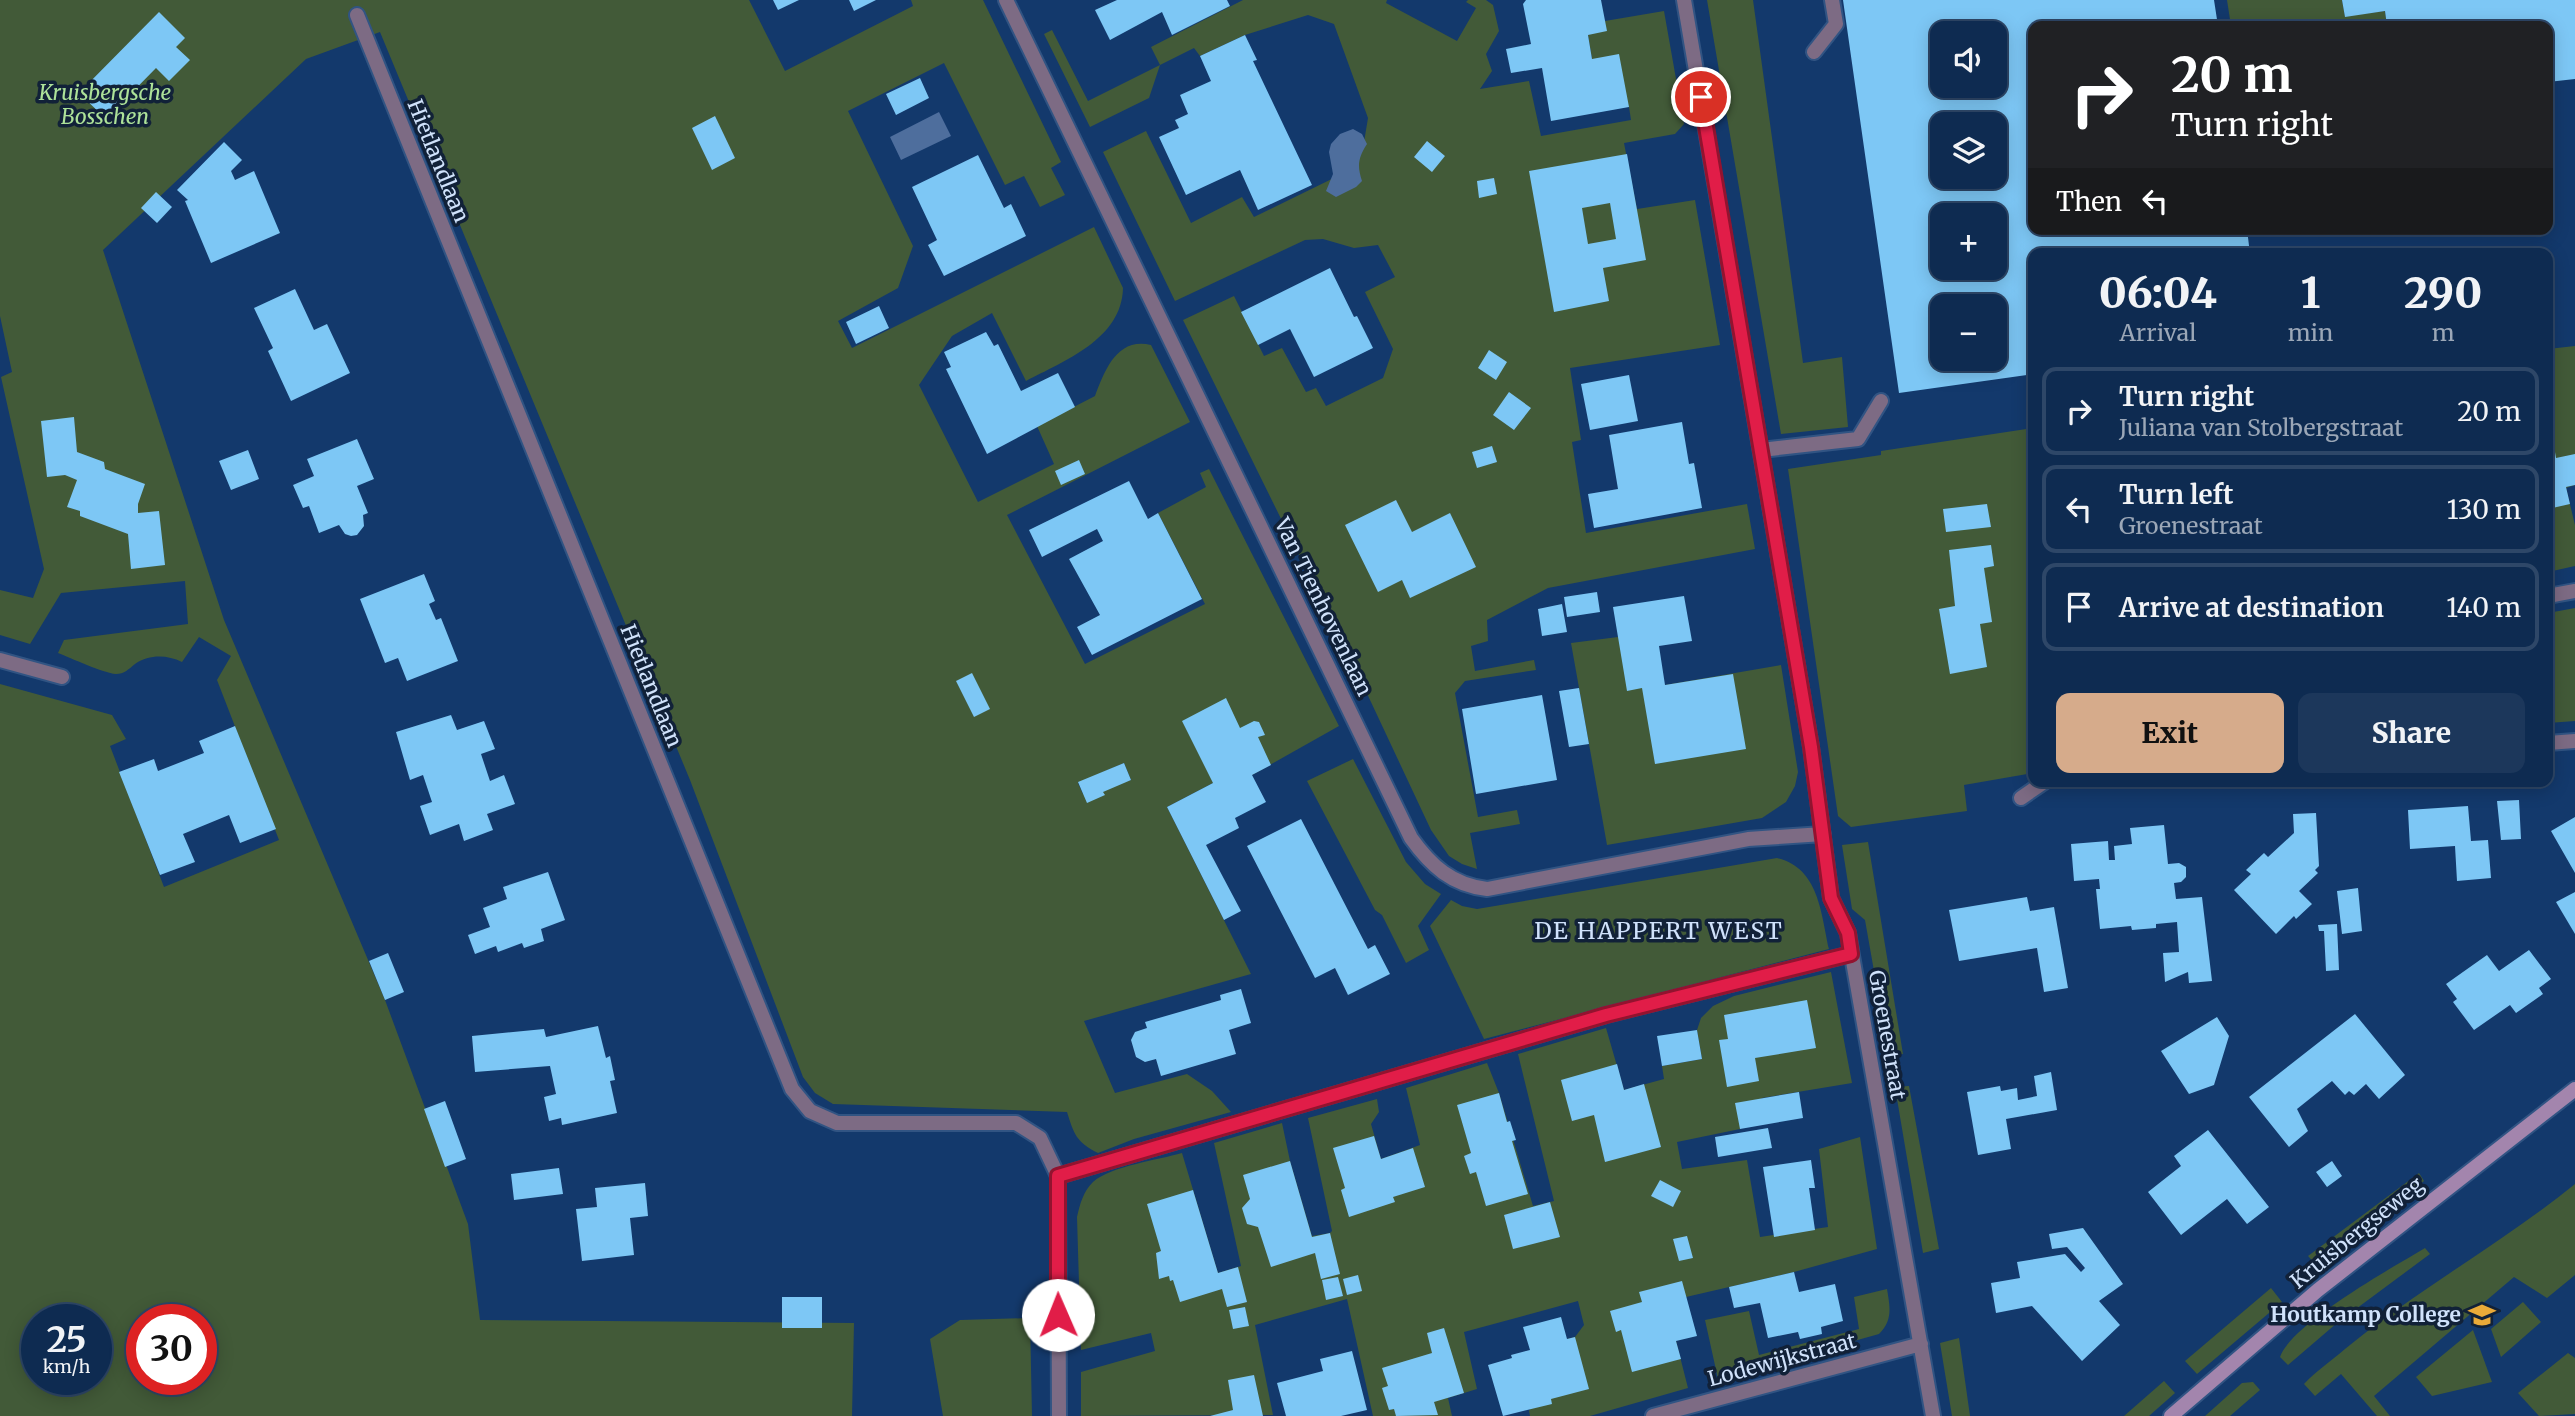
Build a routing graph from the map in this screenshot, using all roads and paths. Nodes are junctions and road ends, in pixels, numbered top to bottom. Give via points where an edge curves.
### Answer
1 (1006, 0) edge
2 (1684, 0) edge
3 (1832, 0) edge
4 (357, 15) dead end
5 (1814, 52) dead end
6 (1881, 401) dead end
7 (1761, 450) junction
8 (2575, 591) edge
9 (2553, 595) edge
10 (0, 660) edge
11 (62, 677) dead end
12 (2575, 741) edge
13 (2553, 743) edge
14 (2037, 787) edge
15 (2021, 798) dead end
16 (1824, 834) junction
17 (1851, 954) junction
18 (2575, 1088) edge
19 (1058, 1176) junction
20 (1921, 1345) junction
21 (1059, 1416) edge
22 (1653, 1416) edge
23 (1933, 1416) edge
24 (2171, 1416) edge

1 - 16 street, Van Tienhovenlaan via 1399,814 1423,855 1456,882 1487,889 1748,839
2 - 7 street, Groenestraat
3 - 5 street via 1836,24
4 - 19 street, Hietlandlaan via 792,1090 810,1111 837,1123 1016,1123 1040,1138
6 - 7 street via 1858,439
7 - 16 street, Groenestraat
8 - 9 street
10 - 11 street
12 - 13 street
14 - 15 street
16 - 17 street, Groenestraat via 1831,898 1848,933
17 - 19 street via 1606,1015
17 - 20 street, Groenestraat
18 - 24 street, Kruisbergseweg via 2318,1290
19 - 21 street
20 - 22 street, Lodewijkstraat
20 - 23 street, Groenestraat

